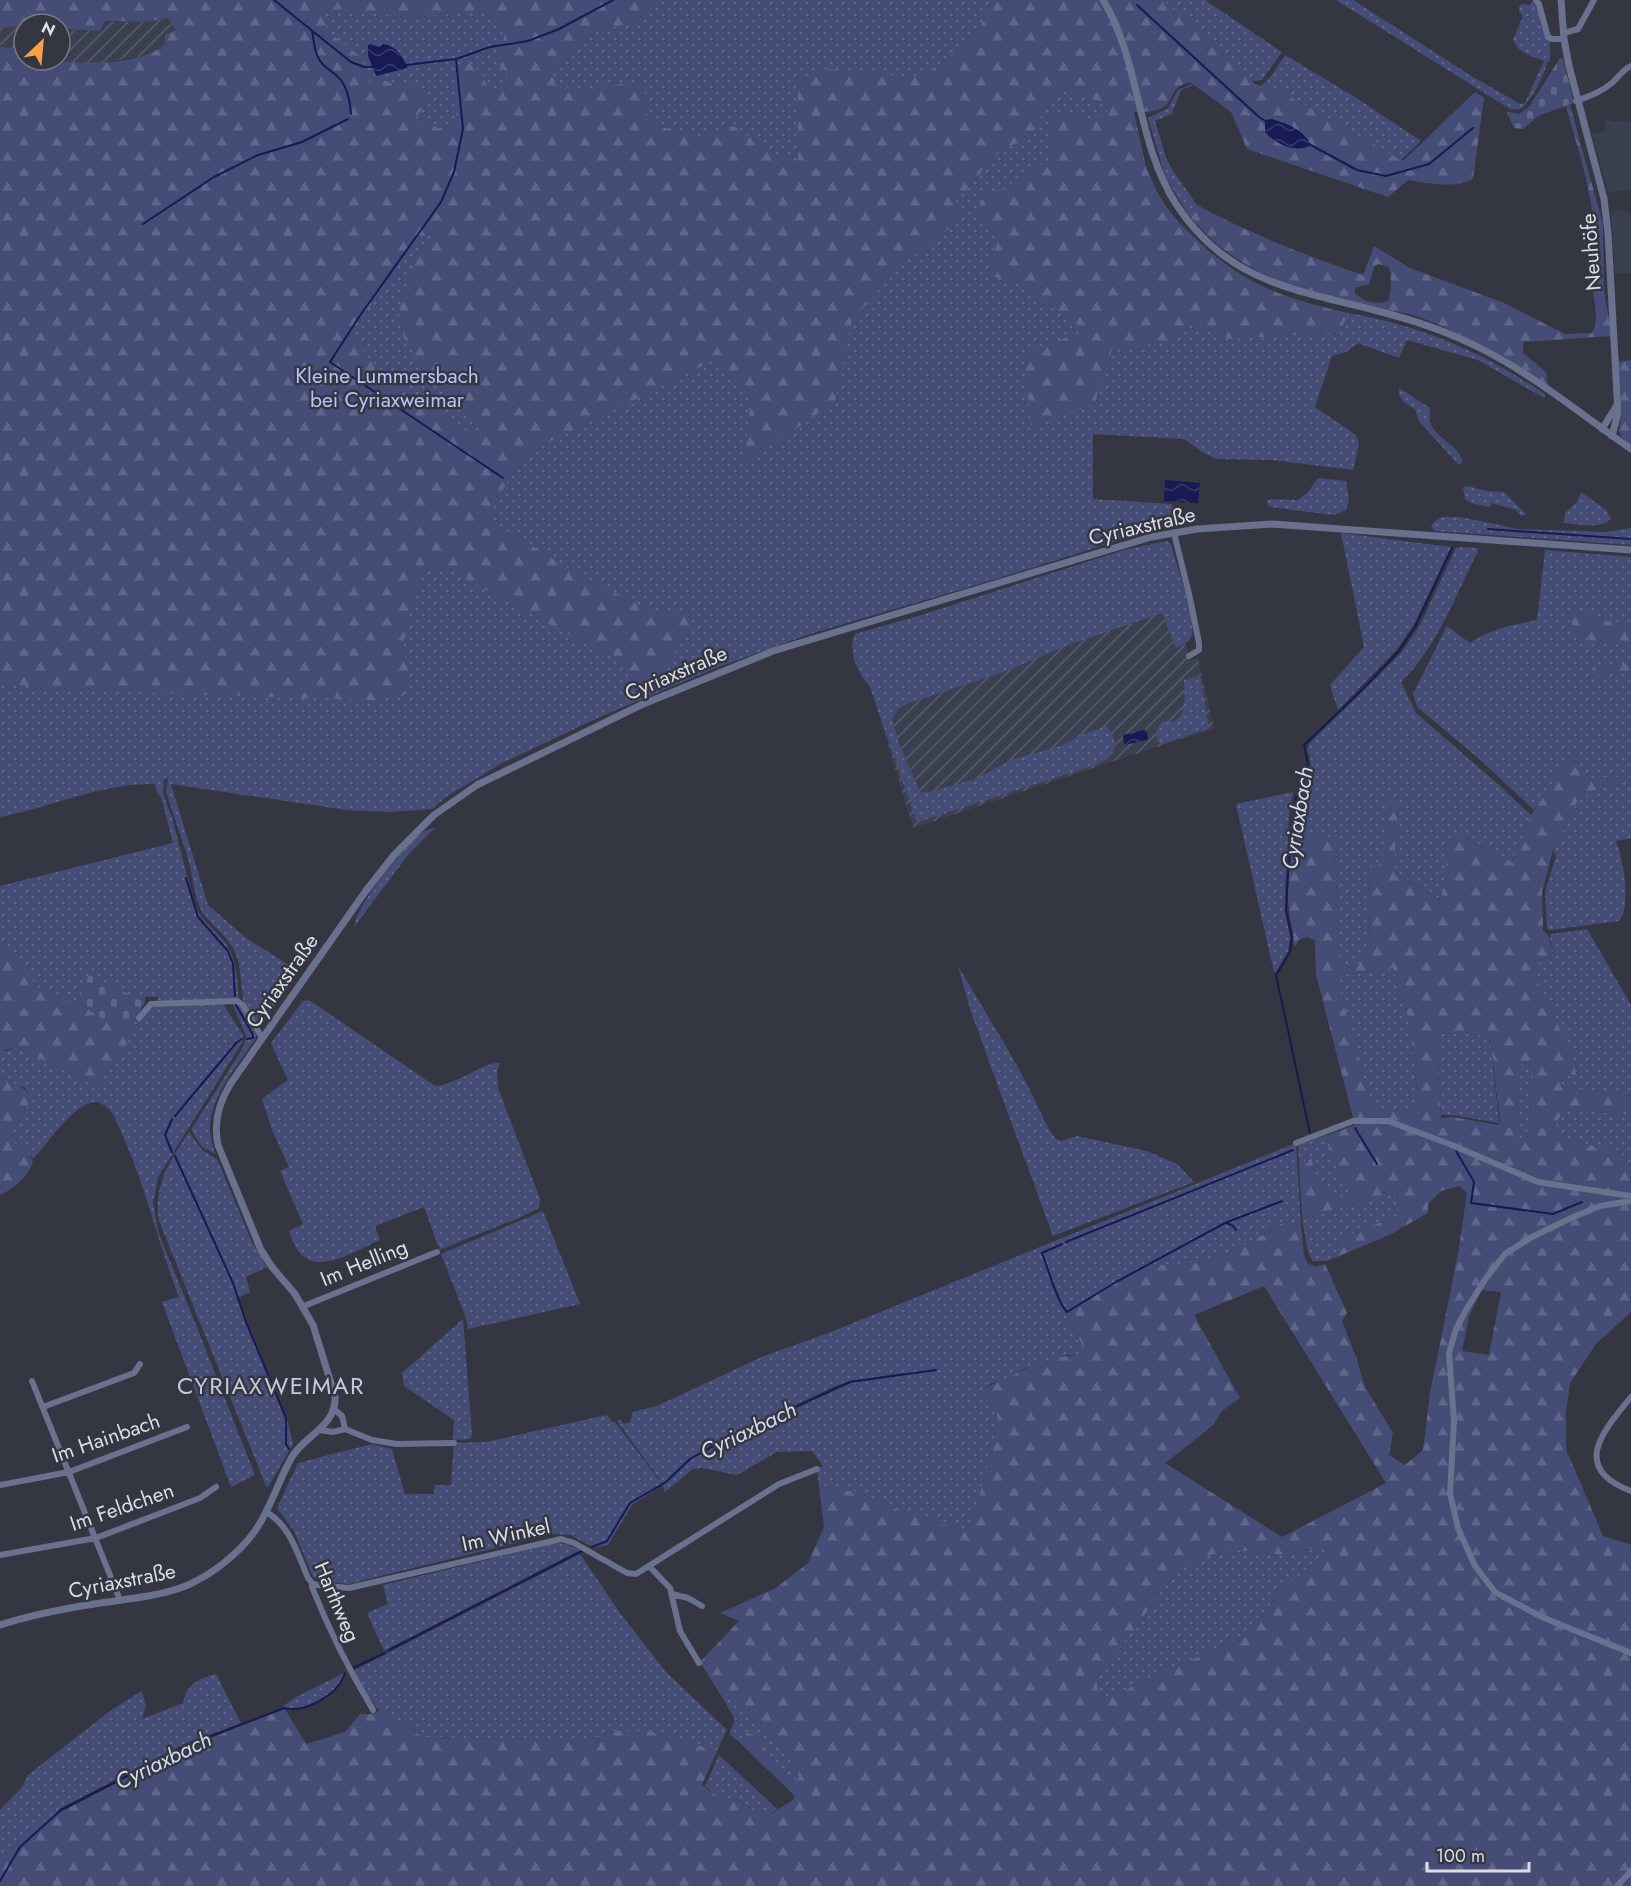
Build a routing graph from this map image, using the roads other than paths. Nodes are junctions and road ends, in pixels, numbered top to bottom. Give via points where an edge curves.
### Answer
1 (1103, 0) edge
2 (1536, 0) edge
3 (1561, 0) edge
4 (1594, 0) edge
5 (1564, 36) junction
6 (1631, 66) edge
7 (1576, 101) junction
8 (1617, 405) junction
9 (1602, 429) junction
10 (1612, 436) junction
11 (1631, 449) edge
12 (1174, 533) junction
13 (1631, 550) edge
14 (1190, 656) dead end
15 (140, 1017) dead end
16 (262, 1038) junction
17 (1296, 1143) dead end
18 (1631, 1196) edge
19 (1631, 1201) edge
20 (437, 1252) dead end
21 (303, 1306) junction
22 (140, 1364) dead end
23 (32, 1381) dead end
24 (1631, 1397) edge
25 (43, 1407) junction
26 (334, 1409) junction
27 (187, 1427) dead end
28 (345, 1429) junction
29 (319, 1430) junction
30 (454, 1443) dead end
31 (817, 1469) dead end
32 (69, 1472) junction
33 (0, 1485) edge
34 (216, 1486) dead end
35 (1631, 1491) edge
36 (266, 1512) junction
37 (96, 1538) junction
38 (0, 1555) edge
39 (649, 1566) junction
40 (312, 1583) junction
41 (672, 1594) junction
42 (120, 1600) junction
43 (702, 1606) dead end
44 (0, 1625) edge
45 (1631, 1653) edge
46 (699, 1663) dead end
47 (373, 1710) dead end
48 (1631, 1871) edge
49 (1617, 1886) edge

1 - 9 street via 1124,44 1164,182 1192,225 1223,256 1259,278 1287,289 1412,321 1481,348
2 - 5 street via 1548,37
3 - 5 street, Neuhöfe
4 - 5 street via 1578,29
5 - 7 street, Neuhöfe
6 - 7 street via 1600,93
7 - 8 street, Neuhöfe via 1604,199
8 - 9 street
8 - 10 street, Neuhöfe via 1618,418
9 - 10 street
10 - 11 street
12 - 13 street, Cyriaxstraße via 1272,524
12 - 14 street via 1199,643 1199,650
12 - 16 street, Cyriaxstraße via 1119,546 773,651 641,705 477,785 434,815 394,855
15 - 16 street via 152,1004 237,1001
16 - 21 street, Cyriaxstraße via 225,1092 216,1134 255,1238
17 - 18 street via 1353,1122 1388,1121 1538,1182
19 - 45 street via 1600,1206 1571,1218 1505,1254 1456,1329 1449,1353 1454,1421 1450,1493 1458,1527 1475,1566 1495,1592 1544,1618
20 - 21 street, Im Helling
21 - 26 street, Cyriaxstraße via 332,1384
22 - 25 street via 134,1373
23 - 25 street
24 - 35 street via 1601,1435 1596,1449 1605,1476
25 - 32 street
26 - 28 street, Cyriaxstraße via 342,1416
26 - 29 street, Cyriaxstraße
27 - 32 street, Im Hainbach
28 - 29 street
28 - 30 street via 372,1440 397,1444
29 - 36 street, Cyriaxstraße via 295,1452
31 - 39 street, Im Winkel via 779,1484
32 - 33 street, Im Hainbach
32 - 37 street
34 - 37 street, Im Feldchen via 200,1498
36 - 40 street, Harthweg via 288,1532
36 - 42 street, Cyriaxstraße via 245,1542 210,1574 181,1587
37 - 38 street, Im Feldchen
37 - 42 street
39 - 40 street, Im Winkel via 632,1575 561,1539 349,1588
39 - 41 street
40 - 47 street, Harthweg via 347,1667
41 - 43 street
41 - 46 street via 680,1631
42 - 44 street, Cyriaxstraße via 57,1610
48 - 49 street

